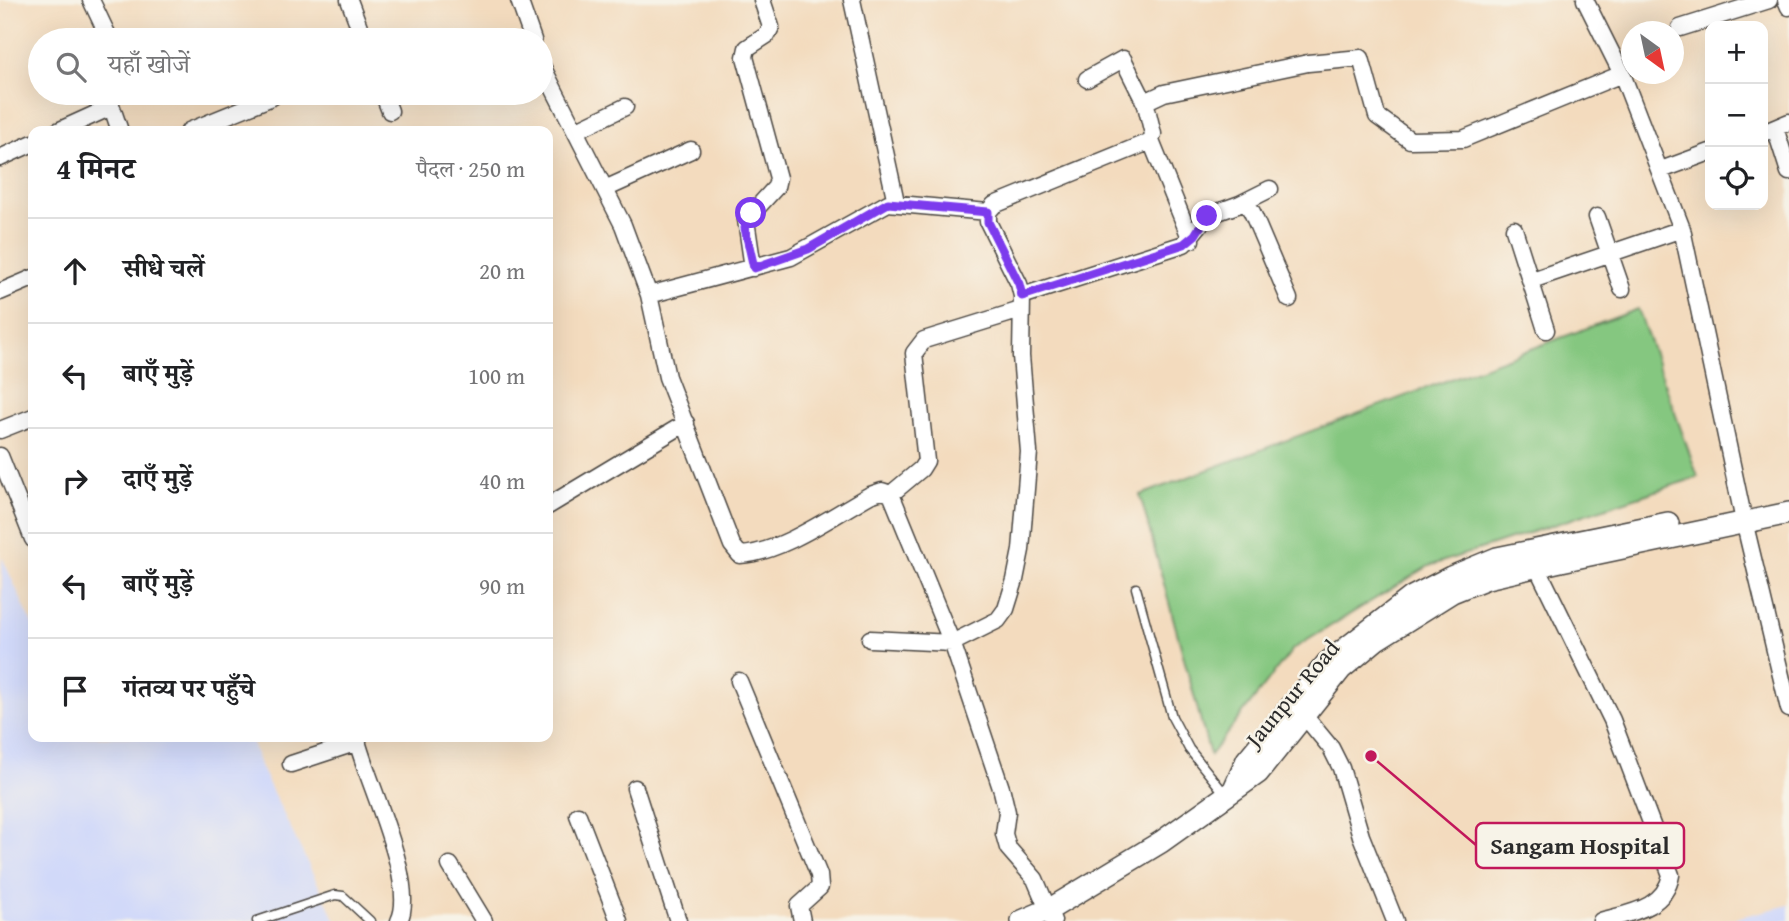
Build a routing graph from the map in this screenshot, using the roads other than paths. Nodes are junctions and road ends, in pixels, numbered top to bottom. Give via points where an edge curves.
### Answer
1 (91, 0) edge
2 (349, 0) edge
3 (519, 0) edge
4 (762, 0) edge
5 (852, 0) edge
6 (1585, 0) edge
7 (1769, 0) edge
8 (1787, 0) edge
9 (1789, 7) edge
10 (1684, 27) edge
11 (104, 28) edge
12 (360, 28) edge
13 (529, 28) edge
14 (1621, 72) edge
15 (1621, 74) edge
16 (1087, 79) dead end
17 (1626, 84) edge
18 (553, 88) edge
19 (101, 105) edge
20 (111, 105) edge
21 (252, 105) edge
22 (388, 105) edge
23 (1146, 105) junction
24 (625, 107) dead end
25 (390, 111) dead end
26 (66, 126) edge
27 (118, 126) edge
28 (201, 126) edge
29 (1775, 128) edge
30 (575, 131) junction
31 (1151, 141) junction
32 (28, 145) edge
33 (691, 150) dead end
34 (1705, 154) edge
35 (0, 158) edge
36 (1661, 170) junction
37 (1789, 172) edge
38 (605, 189) junction
39 (1270, 189) dead end
40 (896, 202) junction
41 (1240, 204) junction
42 (988, 212) junction
43 (1597, 217) dead end
44 (1514, 229) dead end
45 (1682, 229) junction
46 (1191, 240) junction
47 (1609, 253) junction
48 (754, 268) junction
49 (28, 280) edge
50 (1532, 280) junction
51 (1622, 289) dead end
52 (0, 292) edge
53 (649, 295) junction
54 (1289, 299) dead end
55 (1021, 303) junction
56 (1546, 330) dead end
57 (28, 419) edge
58 (686, 423) junction
59 (0, 430) edge
60 (1, 459) edge
61 (16, 492) junction
62 (891, 494) junction
63 (0, 498) edge
64 (1789, 501) edge
65 (553, 503) edge
66 (1789, 513) edge
67 (1743, 515) junction
68 (28, 525) edge
69 (1536, 566) junction
70 (1136, 588) dead end
71 (870, 639) dead end
72 (952, 643) junction
73 (739, 681) dead end
74 (1298, 709) junction
75 (1789, 709) edge
76 (349, 742) edge
77 (358, 742) edge
78 (291, 764) dead end
79 (635, 788) dead end
80 (1230, 792) junction
81 (578, 815) dead end
82 (450, 864) dead end
83 (1052, 915) edge
84 (257, 921) edge
85 (370, 921) edge
86 (398, 921) edge
87 (484, 921) edge
88 (619, 921) edge
89 (678, 921) edge
90 (802, 921) edge
91 (1022, 921) edge
92 (1395, 921) edge
93 (1601, 921) edge

1 - 11 street
2 - 12 street
3 - 13 street
4 - 48 street via 771,27 767,36 747,48 745,57 778,178 776,187 746,220
5 - 40 street
6 - 14 street
7 - 10 street
8 - 9 street
15 - 23 street via 1463,139 1410,140 1377,117 1361,58 1308,63 1164,93
16 - 23 street via 1123,59
17 - 36 street
18 - 30 street
19 - 26 street
20 - 27 street
21 - 28 street
22 - 25 street
23 - 31 street
24 - 30 street
29 - 37 street
30 - 38 street
31 - 42 street via 1006,198
31 - 46 street
32 - 35 street
33 - 38 street
34 - 36 street
36 - 45 street
38 - 53 street
39 - 41 street
40 - 42 street via 917,208
40 - 48 street via 881,205 791,257
41 - 46 street via 1207,216
41 - 54 street via 1247,204 1252,212
42 - 55 street via 988,222 1019,284
43 - 47 street
44 - 50 street
45 - 47 street
45 - 67 street
46 - 55 street
47 - 50 street
47 - 51 street
48 - 53 street
49 - 52 street
50 - 56 street
53 - 58 street via 662,362
55 - 62 street via 918,346 914,353 926,461
55 - 72 street via 1029,452 1021,550 1006,609 998,620
57 - 59 street
58 - 62 street via 732,545 740,555 774,547 870,495
58 - 65 street
60 - 61 street
61 - 63 street
61 - 68 street
62 - 72 street
64 - 67 street
66 - 67 street, Jaunpur Road
67 - 69 street, Jaunpur Road
67 - 74 street via 1542,547 1497,558 1451,577 1412,597 1341,649
67 - 75 street
69 - 74 street, Jaunpur Road via 1452,592 1357,654
69 - 93 street via 1612,720 1671,875 1660,899
70 - 80 lane via 1172,718 1189,749
71 - 72 street
72 - 83 street via 1002,791 1008,848 1035,879
73 - 90 street via 819,875 820,887 799,906
74 - 80 street via 1247,760
74 - 92 street via 1331,748 1341,768 1361,836
76 - 78 street
77 - 86 street via 402,880 404,905
79 - 89 street
80 - 83 street
81 - 88 street
82 - 87 street
83 - 91 street
84 - 85 lane via 335,895

